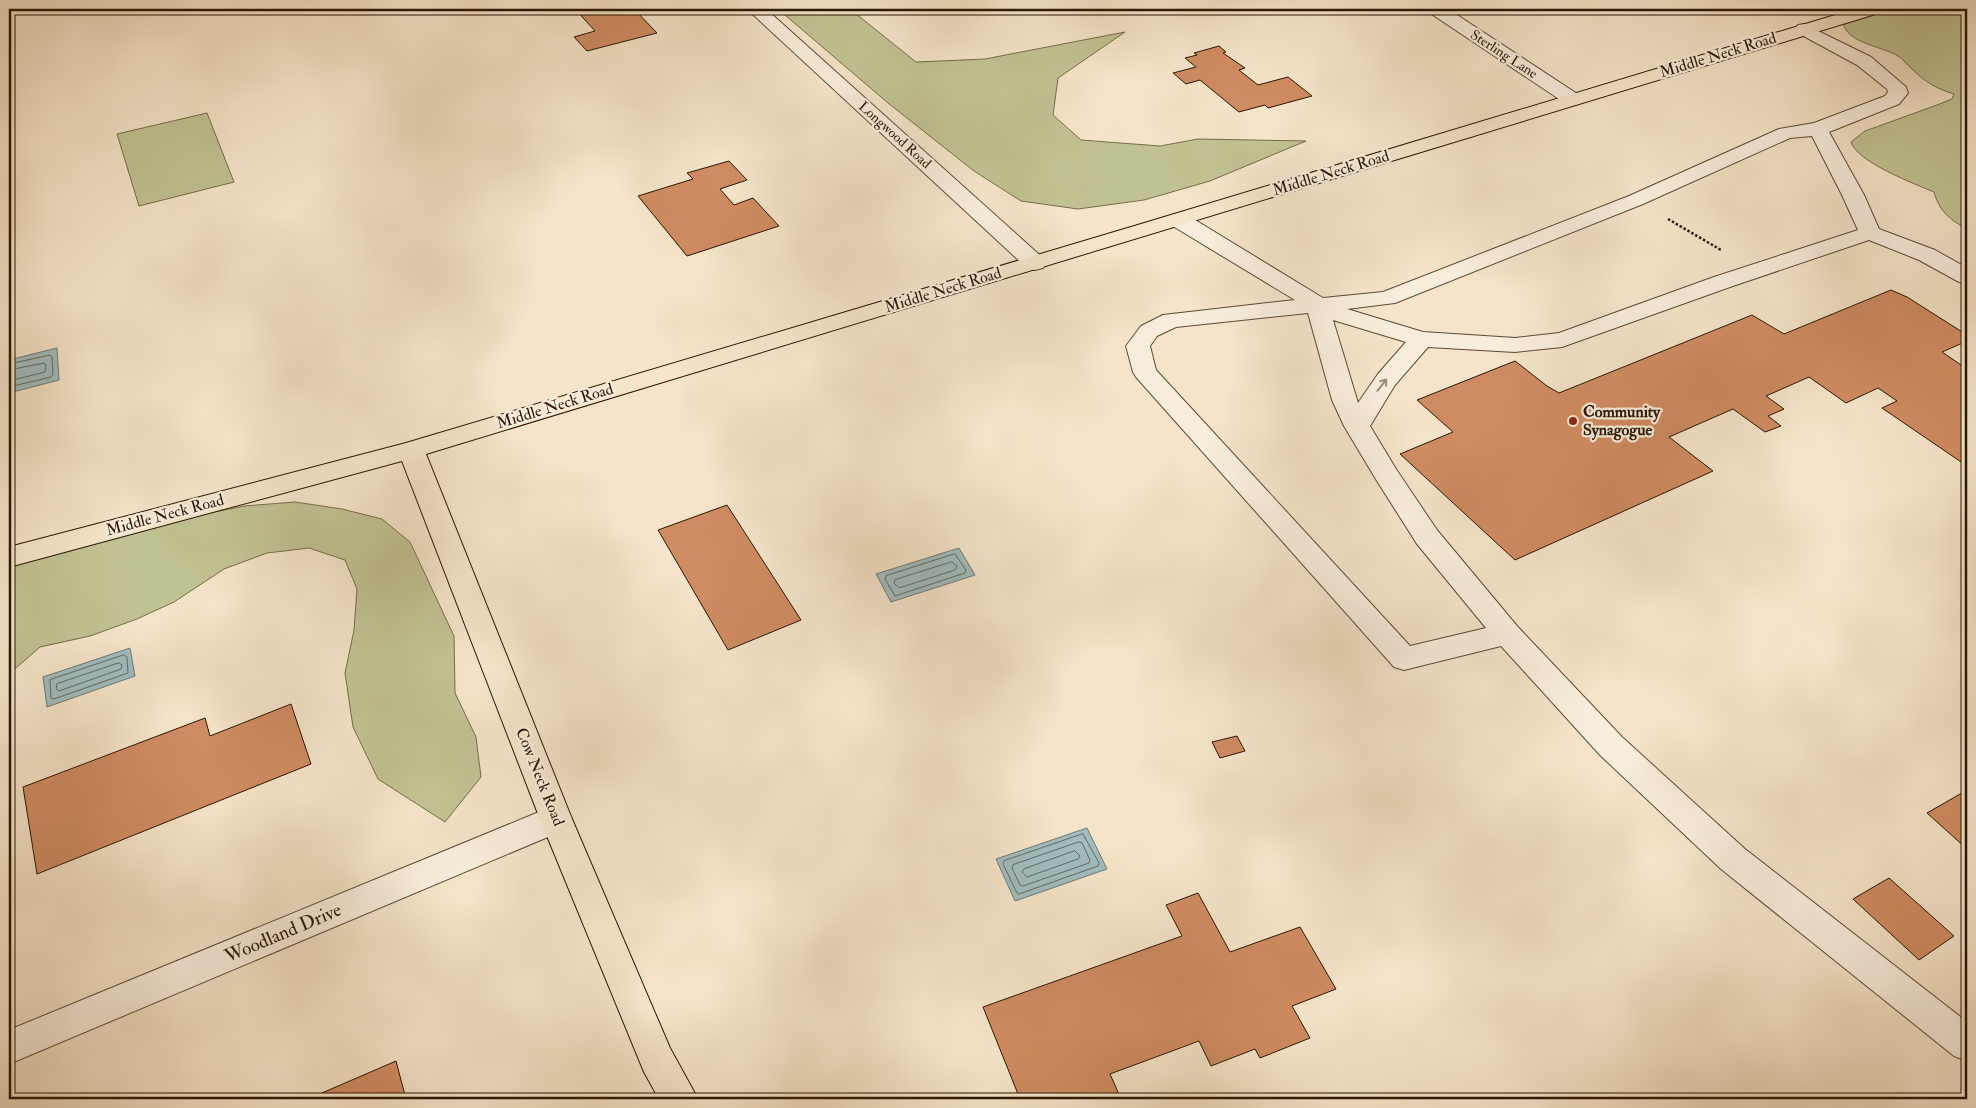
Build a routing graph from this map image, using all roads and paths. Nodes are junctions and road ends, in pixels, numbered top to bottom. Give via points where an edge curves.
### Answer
1 (756, 9) edge
2 (1436, 9) edge
3 (1873, 9) edge
4 (1804, 29) junction
5 (1572, 99) junction
6 (1818, 129) junction
7 (1636, 200) junction
8 (1179, 220) junction
9 (1870, 233) junction
10 (1723, 251) dead end
11 (1035, 262) junction
12 (1967, 277) edge
13 (1317, 304) junction
14 (1422, 338) junction
15 (1357, 426) junction
16 (411, 450) junction
17 (9, 556) edge
18 (1507, 634) junction
19 (556, 820) junction
20 (1967, 1044) edge
21 (9, 1047) edge
22 (679, 1099) edge

1 - 11 street, Longwood Road
2 - 5 street, Sterling Lane
3 - 4 main road, Middle Neck Road
4 - 5 main road, Middle Neck Road
4 - 6 street via 1864,61 1890,80 1898,93 1877,107
5 - 8 main road, Middle Neck Road
6 - 7 street via 1786,133
6 - 9 street
7 - 10 path
7 - 13 street via 1387,298
8 - 11 main road, Middle Neck Road
8 - 13 street
9 - 12 street via 1927,255
9 - 14 street via 1562,340 1515,345
11 - 16 main road, Middle Neck Road
13 - 14 street via 1349,318
13 - 15 street via 1344,400
13 - 18 street via 1171,320 1149,331 1138,346 1145,372 1404,659
15 -> 14 street via 1370,401
15 - 18 street via 1427,537
16 - 17 main road, Middle Neck Road
16 - 19 main road, Cow Neck Road
18 - 20 street via 1611,746 1733,859
19 - 21 street, Woodland Drive
19 - 22 main road, Cow Neck Road via 657,1060

